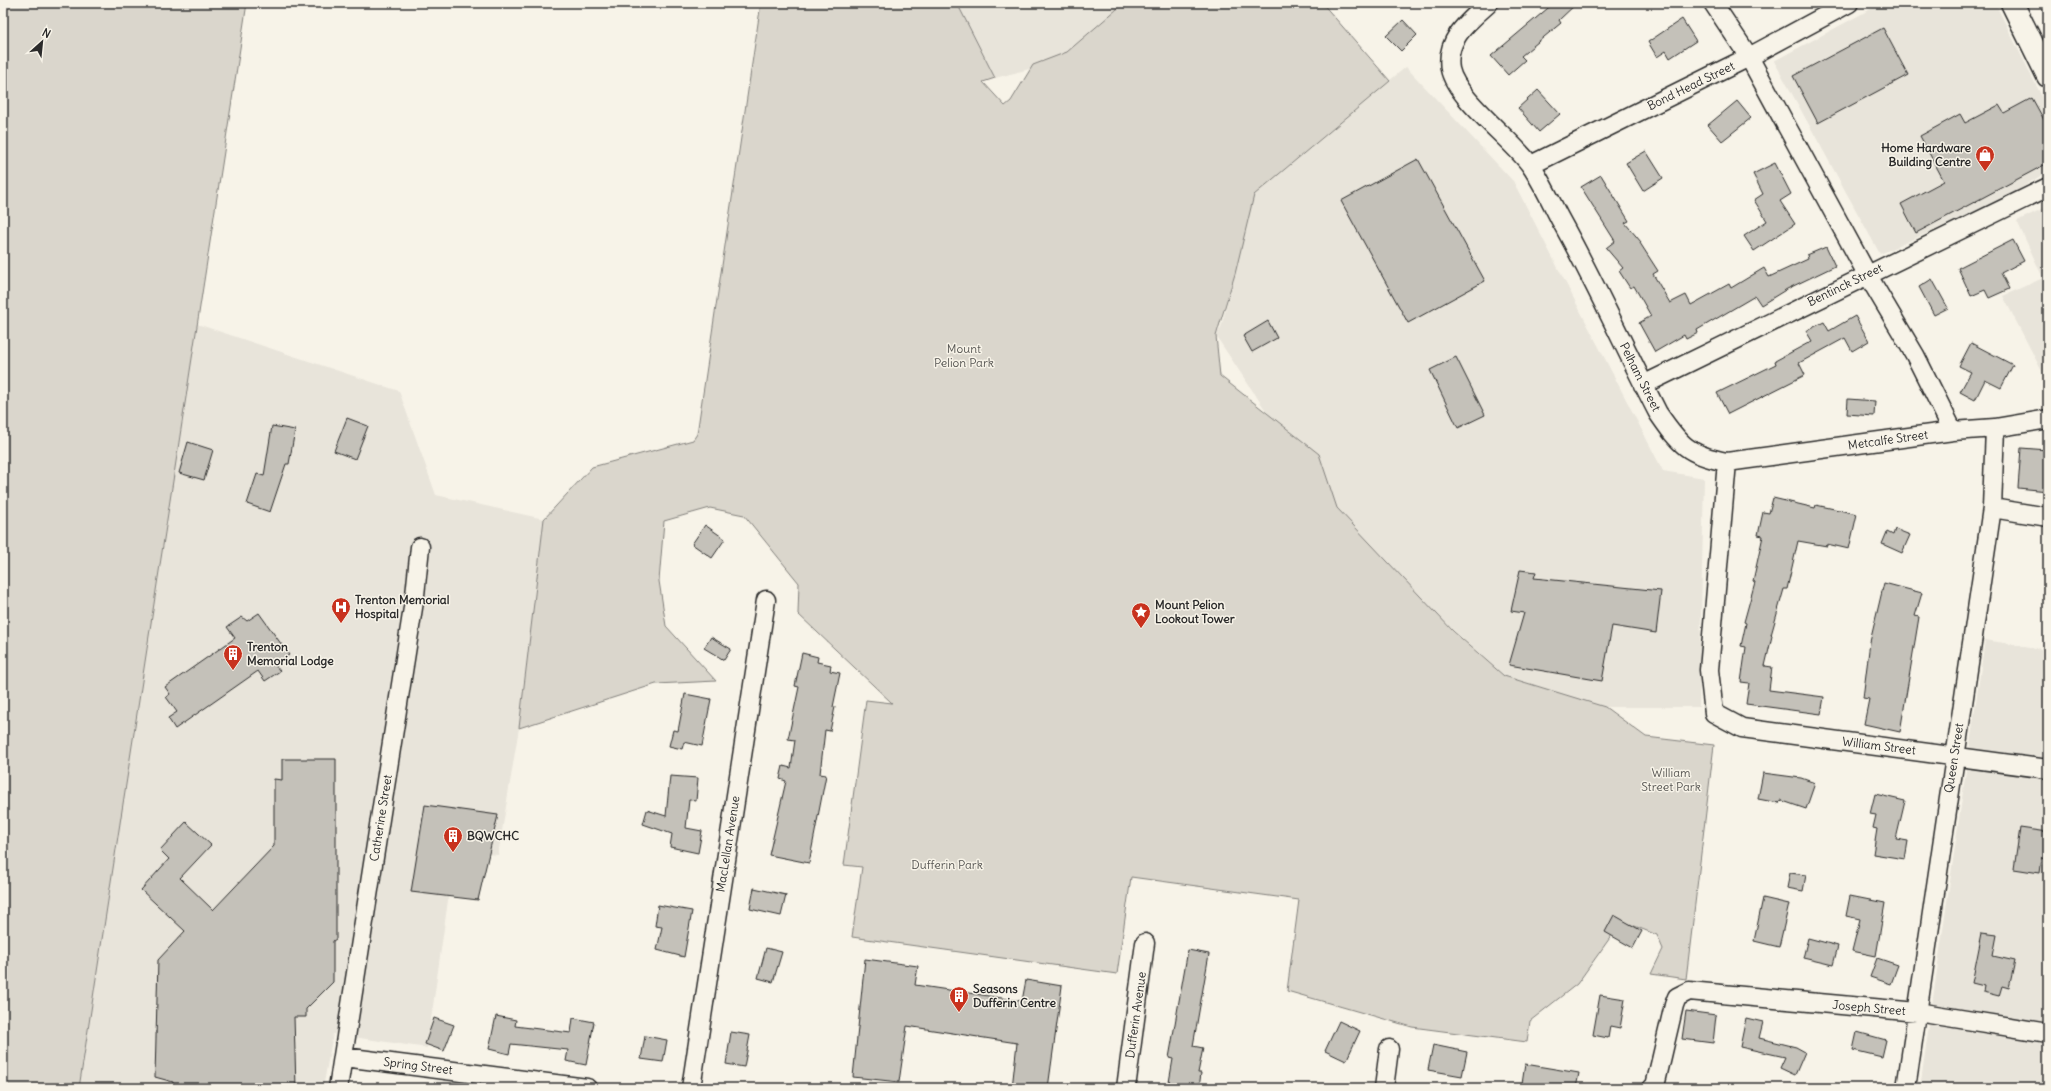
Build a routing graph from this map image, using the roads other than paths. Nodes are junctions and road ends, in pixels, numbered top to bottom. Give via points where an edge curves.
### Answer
1 (1489, 3) edge
2 (1713, 3) edge
3 (1849, 3) edge
4 (2012, 3) edge
5 (1749, 57) junction
6 (2048, 76) edge
7 (1531, 165) junction
8 (2048, 187) edge
9 (1867, 274) junction
10 (1643, 385) junction
11 (2048, 419) edge
12 (1995, 428) junction
13 (1952, 431) junction
14 (1727, 462) junction
15 (1992, 508) junction
16 (2048, 517) edge
17 (420, 547) dead end
18 (766, 600) dead end
19 (1955, 756) junction
20 (2048, 769) edge
21 (1145, 943) dead end
22 (1917, 1012) junction
23 (2048, 1033) edge
24 (1389, 1048) dead end
25 (344, 1057) junction
26 (338, 1088) edge
27 (587, 1088) edge
28 (691, 1088) edge
29 (1126, 1088) edge
30 (1384, 1088) edge
31 (1652, 1088) edge
32 (1906, 1088) edge

1 - 7 street, Pelham Street via 1462,27 1450,48 1450,70 1461,89
2 - 5 street
3 - 5 street, Bond Head Street
4 - 6 main road
5 - 7 street, Bond Head Street
5 - 9 street
7 - 10 street, Pelham Street via 1573,242
8 - 9 street, Bentinck Street
9 - 10 street, Bentinck Street
9 - 13 street via 1915,355
10 - 14 street, Pelham Street via 1658,413 1674,436 1688,450 1709,459
11 - 12 street, Metcalfe Street
12 - 13 street, Metcalfe Street
12 - 15 street, Queen Street
13 - 14 street, Metcalfe Street
14 - 19 street, William Street via 1709,670 1714,713 1742,728
15 - 16 street
15 - 19 street, Queen Street
17 - 25 street, Catherine Street via 415,595
18 - 28 street, MacLellan Avenue
19 - 20 street, William Street
19 - 22 street, Queen Street
21 - 29 street, Dufferin Avenue
22 - 23 street, Joseph Street
22 - 31 street, Joseph Street via 1689,992 1678,997 1674,1004 1655,1086
22 - 32 street, Queen Street
24 - 30 street
25 - 26 street, Catherine Street
25 - 27 street, Spring Street

